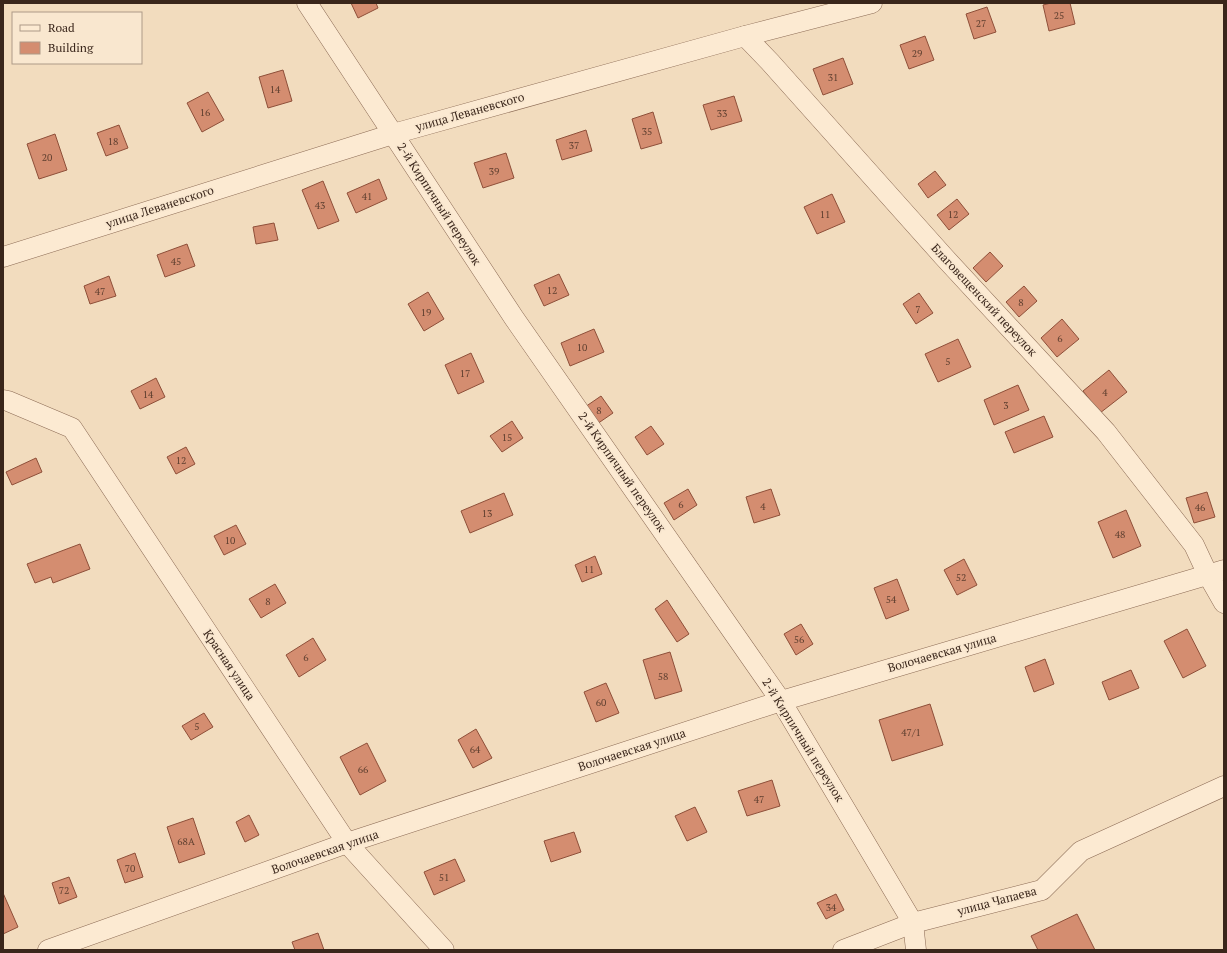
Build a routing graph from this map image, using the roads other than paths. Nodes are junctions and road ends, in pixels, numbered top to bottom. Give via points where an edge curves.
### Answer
1 (307, 3) edge
2 (872, 3) edge
3 (745, 36) junction
4 (393, 134) junction
5 (3, 257) edge
6 (3, 400) edge
7 (1216, 573) edge
8 (1224, 603) edge
9 (781, 701) junction
10 (1224, 786) edge
11 (347, 843) junction
12 (913, 923) junction
13 (48, 950) edge
14 (444, 950) edge
15 (843, 950) edge
16 (916, 950) edge

1 - 4 street, 2-й Кирпичный переулок
2 - 3 street, улица Леваневского
3 - 4 street, улица Леваневского
3 - 7 street, Благовещенский переулок via 1106,432
4 - 5 street, улица Леваневского
4 - 9 street, 2-й Кирпичный переулок via 514,318
6 - 11 street, Красная улица via 72,428
7 - 8 street, Благовещенский переулок
7 - 9 street, Волочаевская улица
9 - 11 street, Волочаевская улица
9 - 12 street, 2-й Кирпичный переулок
10 - 12 street, улица Чапаева via 1081,851 1042,890
11 - 13 street, Волочаевская улица
11 - 14 street, Красная улица
12 - 15 street, улица Чапаева
12 - 16 street, 2-й Кирпичный переулок

